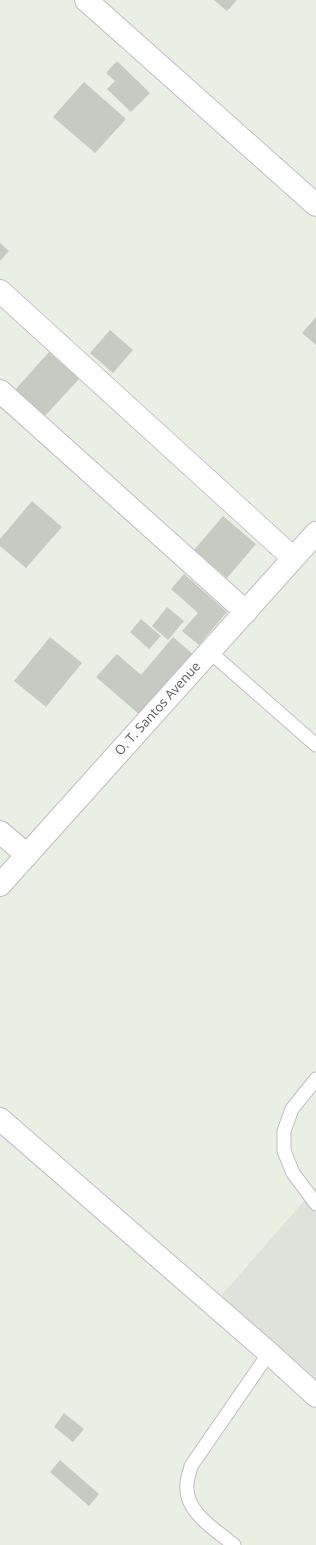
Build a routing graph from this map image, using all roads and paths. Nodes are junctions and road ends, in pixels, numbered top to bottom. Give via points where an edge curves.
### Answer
1 (86, 0) edge
2 (316, 205) edge
3 (0, 291) edge
4 (0, 391) edge
5 (316, 532) edge
6 (293, 558) junction
7 (246, 612) junction
8 (210, 652) junction
9 (316, 745) edge
10 (0, 832) edge
11 (27, 855) junction
12 (0, 885) edge
13 (316, 1079) edge
14 (0, 1119) edge
15 (316, 1204) edge
16 (269, 1353) junction
17 (316, 1396) edge
18 (234, 1545) edge

1 - 2 street
3 - 6 street
4 - 7 street
5 - 6 street, O. T. Santos Avenue
6 - 7 street, O. T. Santos Avenue
7 - 8 street, O. T. Santos Avenue
8 - 9 lane
8 - 11 street, O. T. Santos Avenue
10 - 11 street
11 - 12 street, O. T. Santos Avenue
13 - 15 lane via 292,1109 284,1130 284,1151 293,1172
14 - 16 street
16 - 17 street
16 - 18 lane via 191,1466 187,1484 188,1500 197,1514

